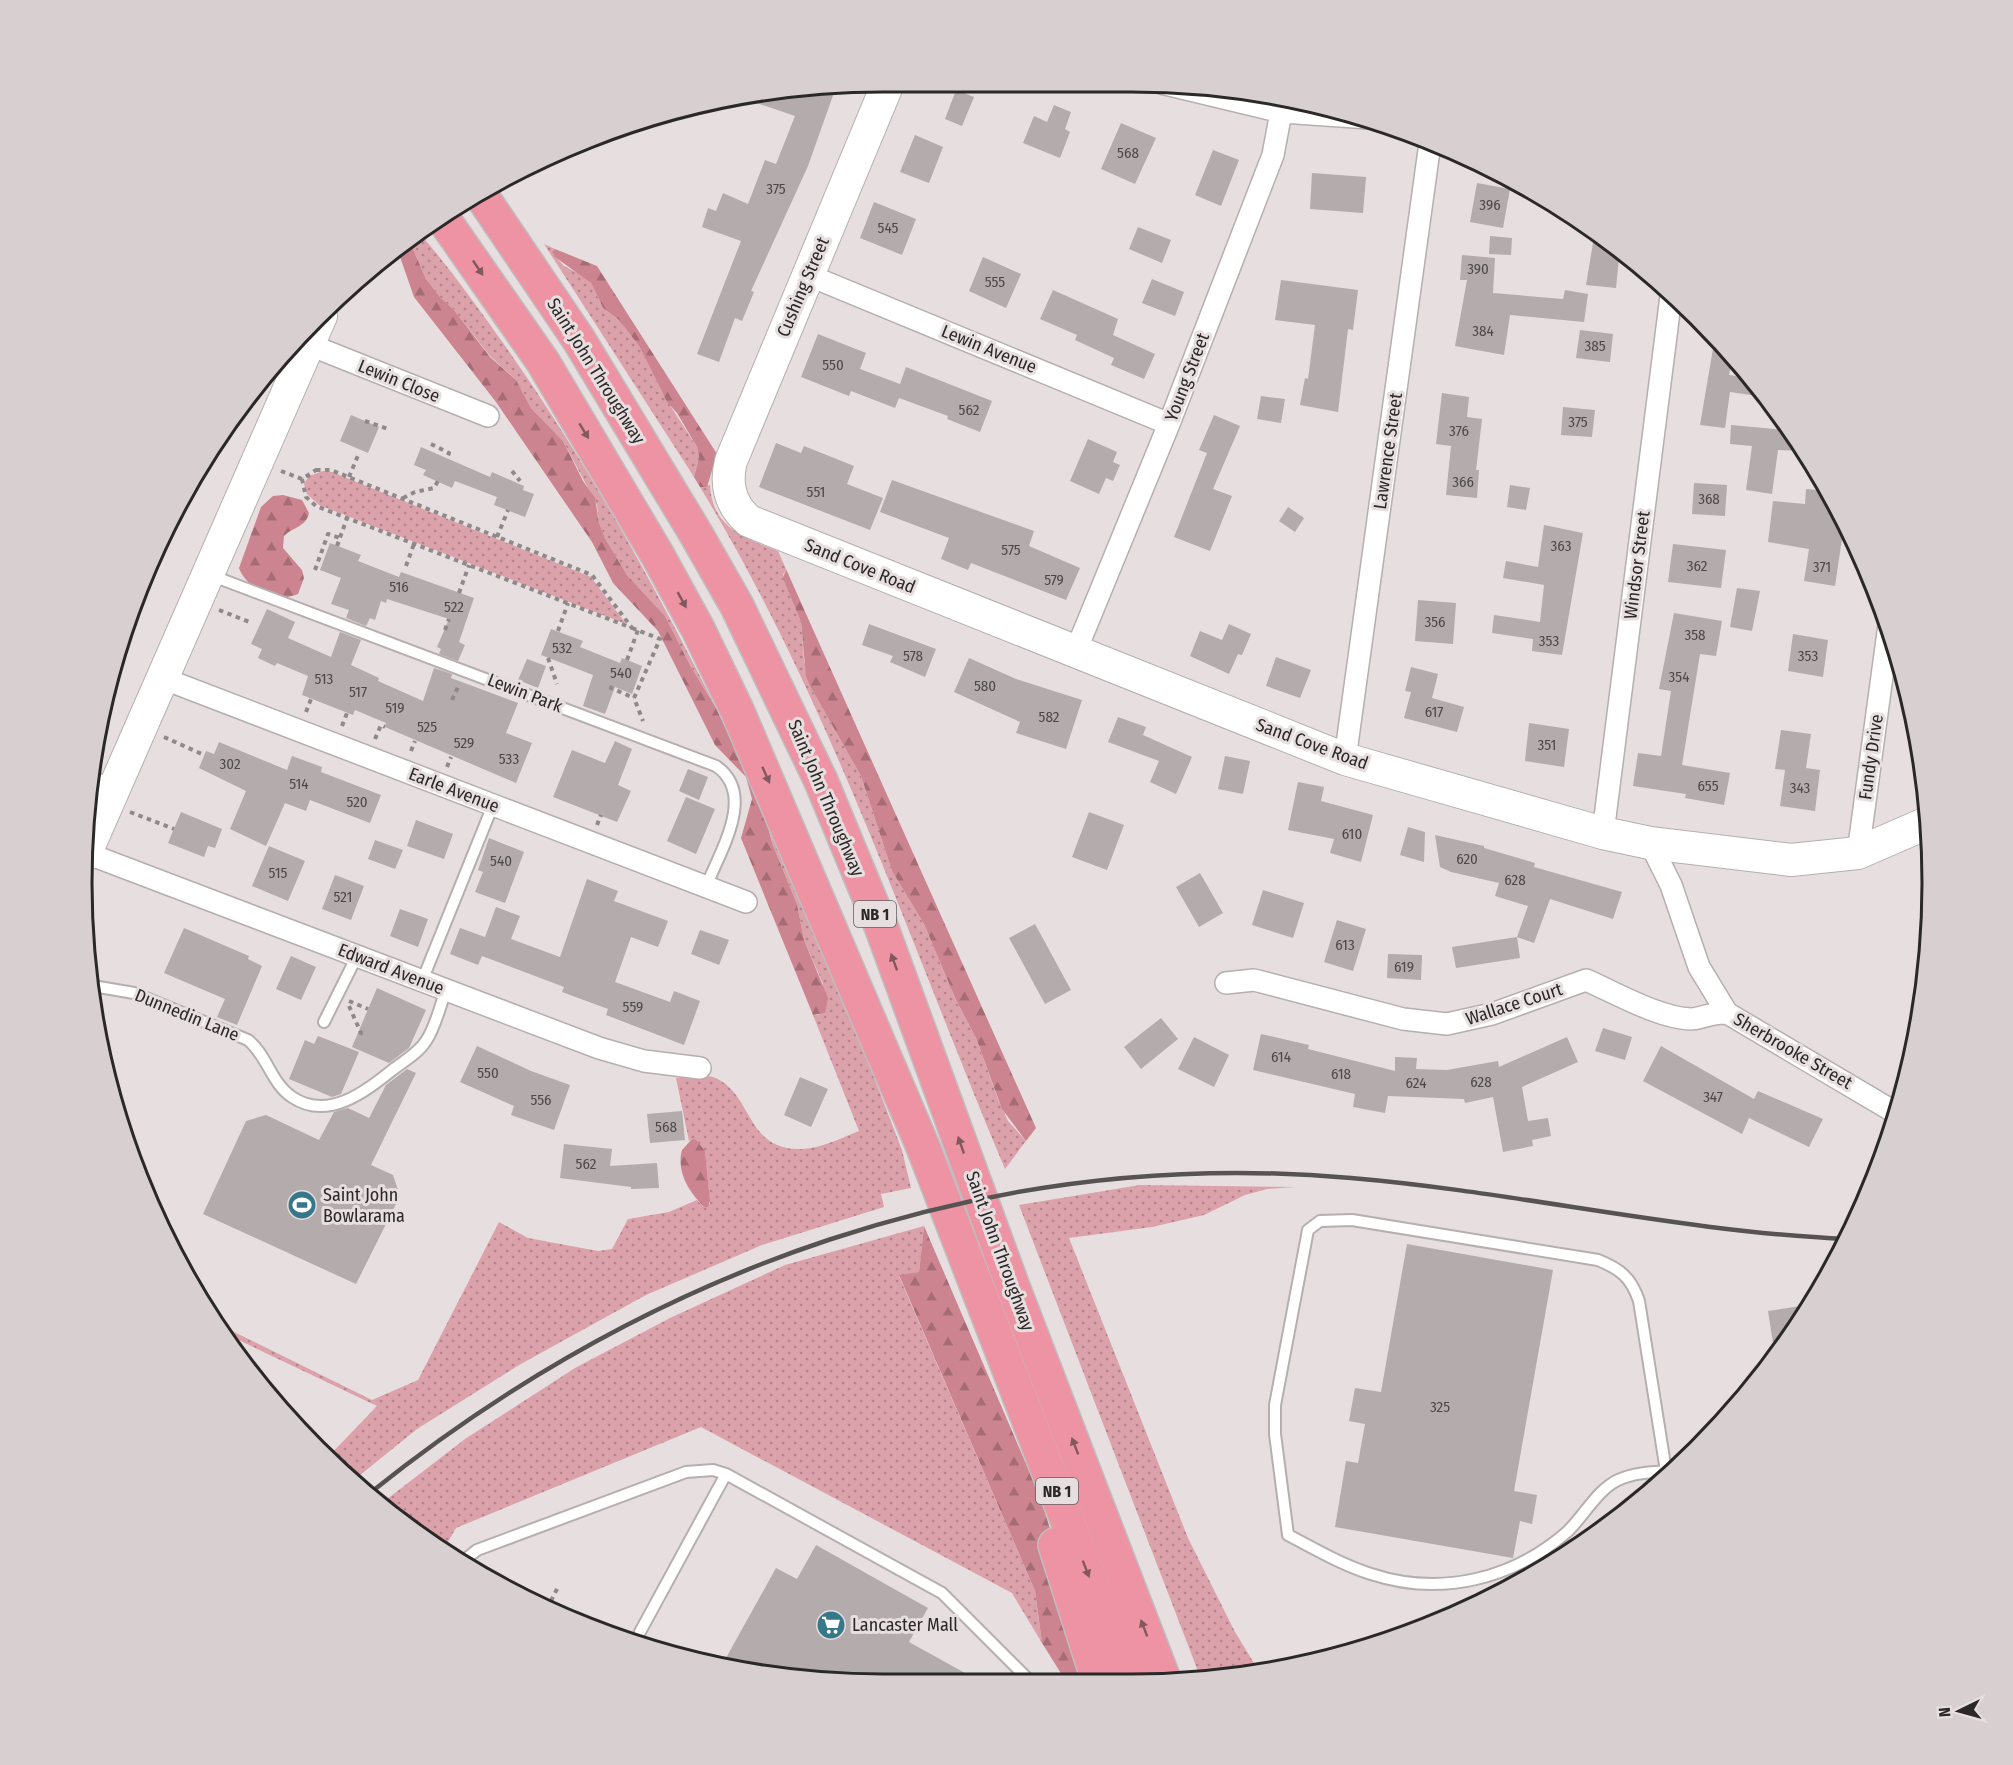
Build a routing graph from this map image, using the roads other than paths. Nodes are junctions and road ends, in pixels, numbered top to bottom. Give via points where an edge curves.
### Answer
1 (884, 92) edge
2 (1282, 107) edge
3 (1429, 150) edge
4 (484, 199) edge
5 (446, 223) edge
6 (808, 275) junction
7 (1670, 305) edge
8 (315, 332) edge
9 (310, 345) junction
10 (488, 416) dead end
11 (1169, 424) junction
12 (730, 496) joint
13 (208, 574) junction
14 (1886, 648) edge
15 (1075, 652) junction
16 (162, 678) junction
17 (1345, 759) junction
18 (103, 792) edge
19 (493, 805) junction
20 (1920, 826) edge
21 (93, 827) edge
22 (1603, 833) junction
23 (1650, 843) junction
24 (1858, 853) junction
25 (93, 856) edge
26 (706, 886) junction
27 (746, 902) dead end
28 (357, 956) junction
29 (422, 981) junction
30 (1226, 983) dead end
31 (98, 987) edge
32 (446, 990) junction
33 (1727, 1013) junction
34 (324, 1022) dead end
35 (700, 1068) dead end
36 (1889, 1109) edge
37 (981, 1300) junction
38 (1668, 1463) edge
39 (1657, 1473) edge
40 (726, 1474) junction
41 (469, 1556) edge
42 (640, 1632) dead end
43 (1161, 1673) edge
44 (1023, 1674) edge
45 (1096, 1674) edge
46 (1126, 1674) edge

1 - 6 street, Cushing Street
2 - 11 street, Young Street via 1273,155
3 - 17 street, Lawrence Street
43 -> 4 highway, Saint John Throughway / NB 1 via 1012,1287 881,926 821,781 736,606 696,534 579,340
5 -> 37 highway, Saint John Throughway / NB 1 via 543,362 698,629 836,939 923,1147
6 - 11 street, Lewin Avenue
6 - 12 street, Cushing Street via 731,461
7 - 22 street, Windsor Street
8 - 9 street
9 - 10 street, Lewin Close
9 - 13 street
11 - 15 street, Young Street
12 - 15 street, Sand Cove Road via 741,514 759,526
13 - 16 street
13 - 26 lane, Lewin Park via 716,765 732,782 736,804
14 - 24 street, Fundy Drive
15 - 17 street, Sand Cove Road
16 - 18 street via 141,727
16 - 19 street, Earle Avenue
17 - 22 street, Sand Cove Road
18 - 21 street
19 - 26 street, Earle Avenue
19 - 29 lane
20 - 24 street, Sand Cove Road
22 - 23 street, Sand Cove Road
23 - 24 street, Sand Cove Road via 1791,860
23 - 33 street, Sherbrooke Street via 1671,885 1699,967
25 - 28 street, Edward Avenue
26 - 27 street, Earle Avenue
28 - 29 street, Edward Avenue
28 - 34 lane
29 - 32 street, Edward Avenue
30 - 33 street, Wallace Court via 1254,980 1403,1019 1447,1024 1492,1014 1586,980 1667,1014 1693,1019 1711,1012
31 - 32 lane, Dunnedin Lane via 134,993 248,1040 257,1047 282,1090 303,1103 320,1106 341,1103 367,1090 421,1048
32 - 35 street, Edward Avenue via 610,1052
33 - 36 street, Sherbrooke Street
37 - 45 highway
37 -> 46 highway, Saint John Throughway / NB 1
38 - 39 lane via 1639,1301 1624,1273 1598,1260 1352,1220 1320,1221 1308,1230 1275,1405 1288,1535 1371,1575 1425,1584 1462,1581 1504,1572 1537,1555 1576,1523 1618,1480
40 - 41 lane via 713,1470 686,1472 477,1550
40 - 42 lane
40 - 44 lane via 942,1593

